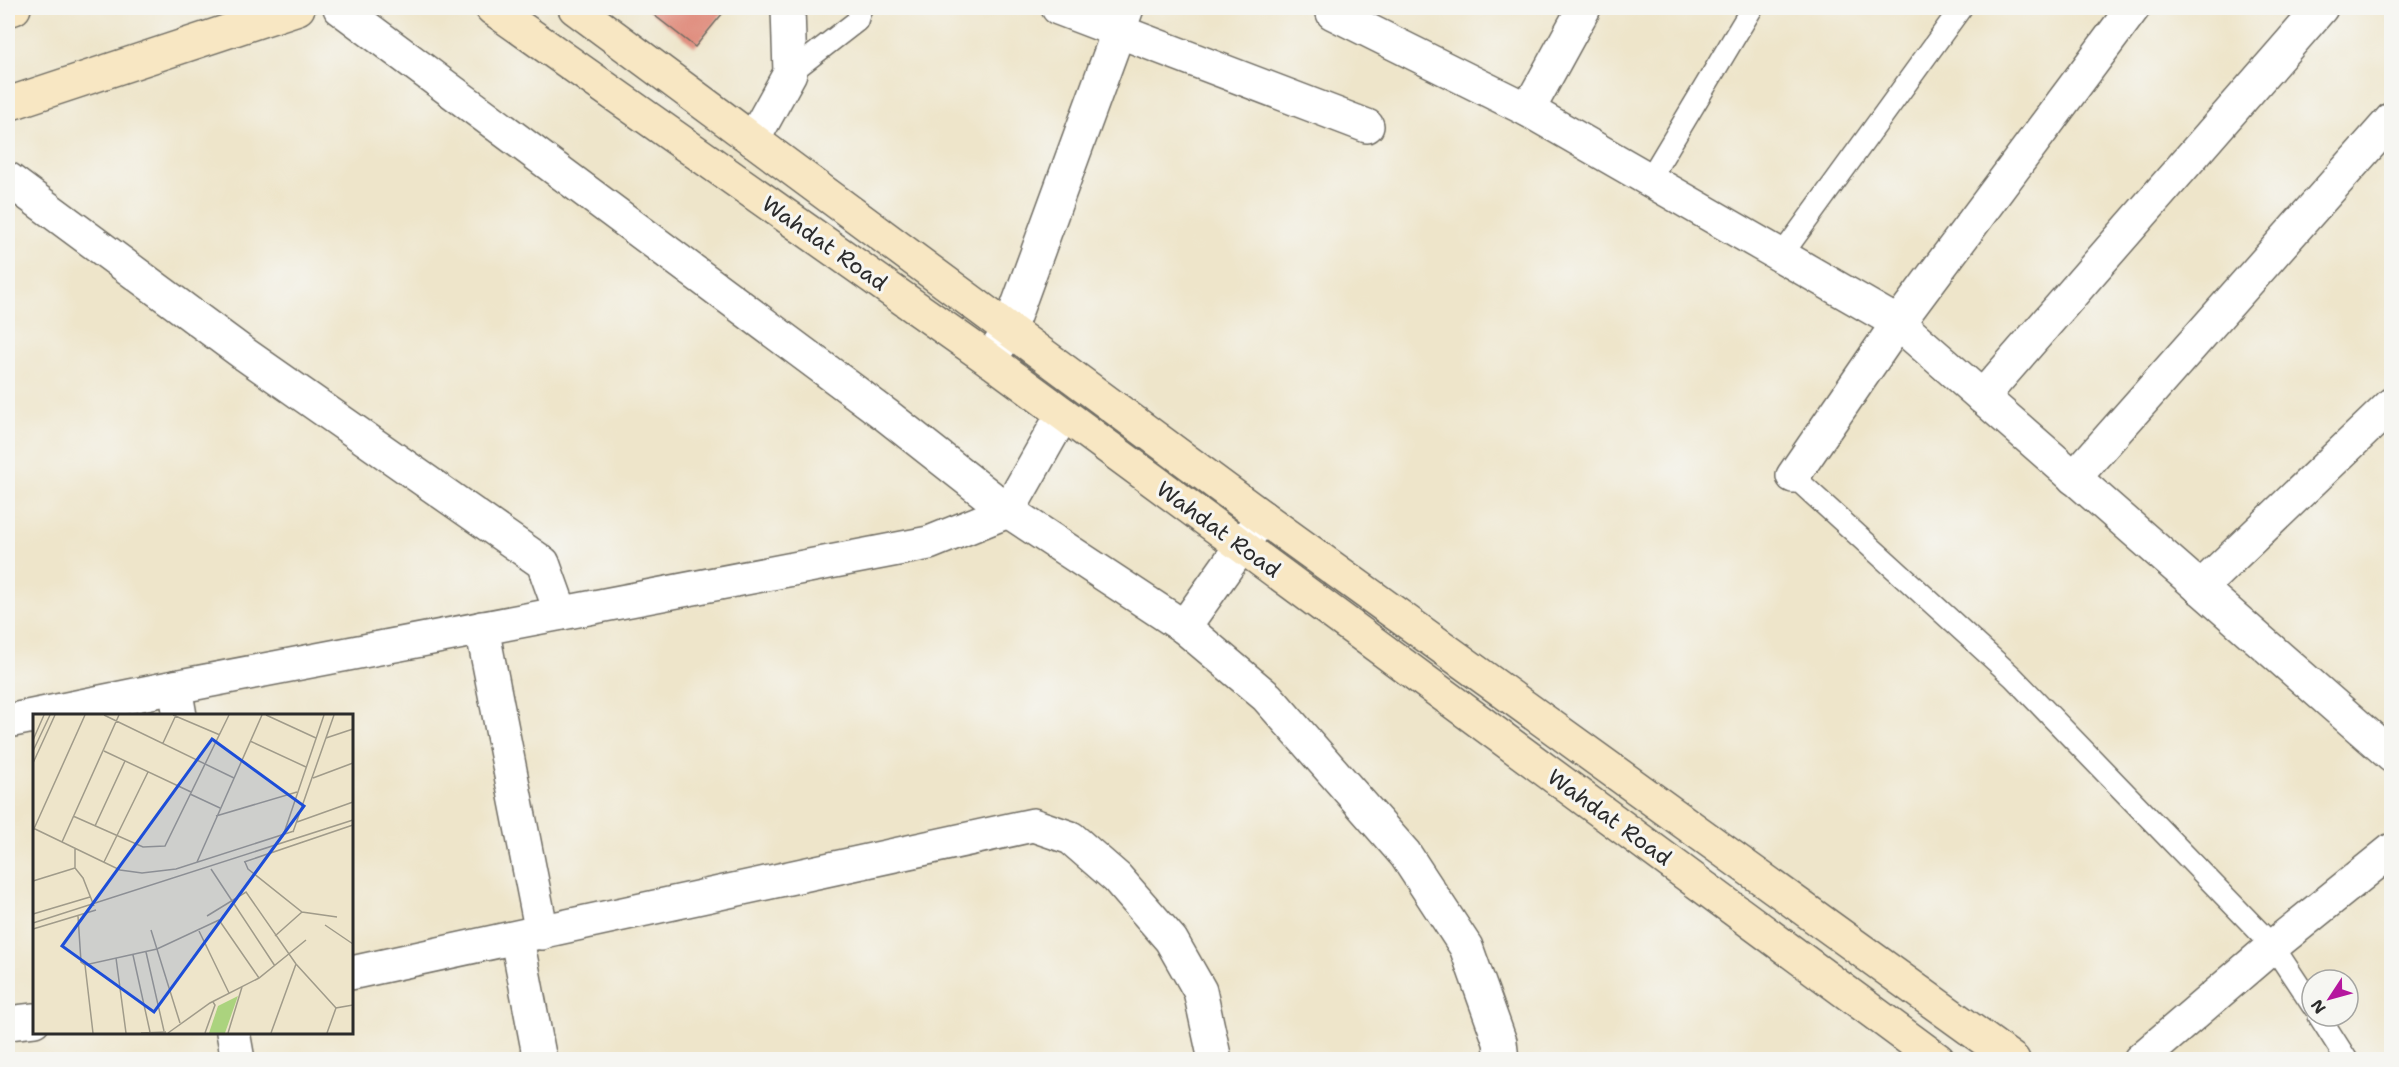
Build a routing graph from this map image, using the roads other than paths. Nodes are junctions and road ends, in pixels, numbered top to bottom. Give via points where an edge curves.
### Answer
1 (15, 8) edge
2 (298, 8) edge
3 (340, 8) edge
4 (492, 8) edge
5 (575, 8) edge
6 (788, 8) edge
7 (861, 8) edge
8 (1058, 8) edge
9 (1335, 8) edge
10 (1584, 8) edge
11 (1752, 8) edge
12 (1961, 8) edge
13 (2133, 8) edge
14 (2321, 8) edge
15 (8, 10) edge
16 (1122, 19) edge
17 (790, 73) junction
18 (8, 104) edge
19 (1528, 110) junction
20 (2391, 119) edge
21 (1367, 126) dead end
22 (753, 140) junction
23 (8, 179) edge
24 (1649, 180) junction
25 (1781, 256) junction
26 (1898, 323) junction
27 (1009, 330) junction
28 (990, 360) junction
29 (1982, 397) junction
30 (2391, 404) edge
31 (1063, 414) junction
32 (1793, 476) joint
33 (2074, 478) junction
34 (1008, 511) junction
35 (1262, 517) junction
36 (1240, 545) junction
37 (2200, 588) junction
38 (561, 613) junction
39 (482, 627) junction
40 (1184, 627) junction
41 (177, 701) edge
42 (72, 714) edge
43 (33, 719) edge
44 (8, 722) edge
45 (2391, 756) edge
46 (2391, 850) edge
47 (529, 936) junction
48 (2273, 946) junction
49 (352, 973) edge
50 (2300, 987) edge
51 (33, 1020) edge
52 (8, 1023) edge
53 (2327, 1028) edge
54 (233, 1034) edge
55 (1924, 1055) edge
56 (237, 1059) edge
57 (540, 1059) edge
58 (1215, 1059) edge
59 (1502, 1059) edge
60 (2013, 1059) edge
61 (2140, 1059) edge
62 (2347, 1059) edge

1 - 15 main road
2 - 18 main road
3 - 34 street via 867,401
4 - 28 main road, Wahdat Road
5 - 22 main road, Wahdat Road
6 - 17 street
7 - 17 lane via 857,21
8 - 16 street
9 - 19 street via 1333,13
10 - 19 street
11 - 24 lane
12 - 25 lane
13 - 26 street
14 - 29 street
16 - 21 street
16 - 27 street
17 - 22 street
19 - 24 street
20 - 33 street
22 - 27 main road, Wahdat Road
23 - 38 street via 243,353 543,563
24 - 25 street
25 - 26 street
26 - 29 street
26 - 32 street
27 - 28 street
27 - 35 main road, Wahdat Road
28 - 31 main road, Wahdat Road
29 - 33 street
30 - 37 street
31 - 34 street
31 - 36 main road, Wahdat Road
32 - 48 lane via 2013,677
33 - 37 street
34 - 38 street via 929,543
34 - 40 street
35 - 36 street
35 - 60 main road, Wahdat Road
36 - 40 street
36 - 55 main road, Wahdat Road
37 - 45 street
38 - 39 street
39 - 41 street
39 - 47 street
40 - 59 street via 1267,697 1405,854 1466,947 1500,1042
41 - 42 street
43 - 44 street
46 - 48 street
47 - 49 street
47 - 57 street
47 - 58 street via 1033,825 1071,838 1117,878 1171,940 1200,991
48 - 50 lane
48 - 61 street
51 - 52 street
53 - 62 lane
54 - 56 street

